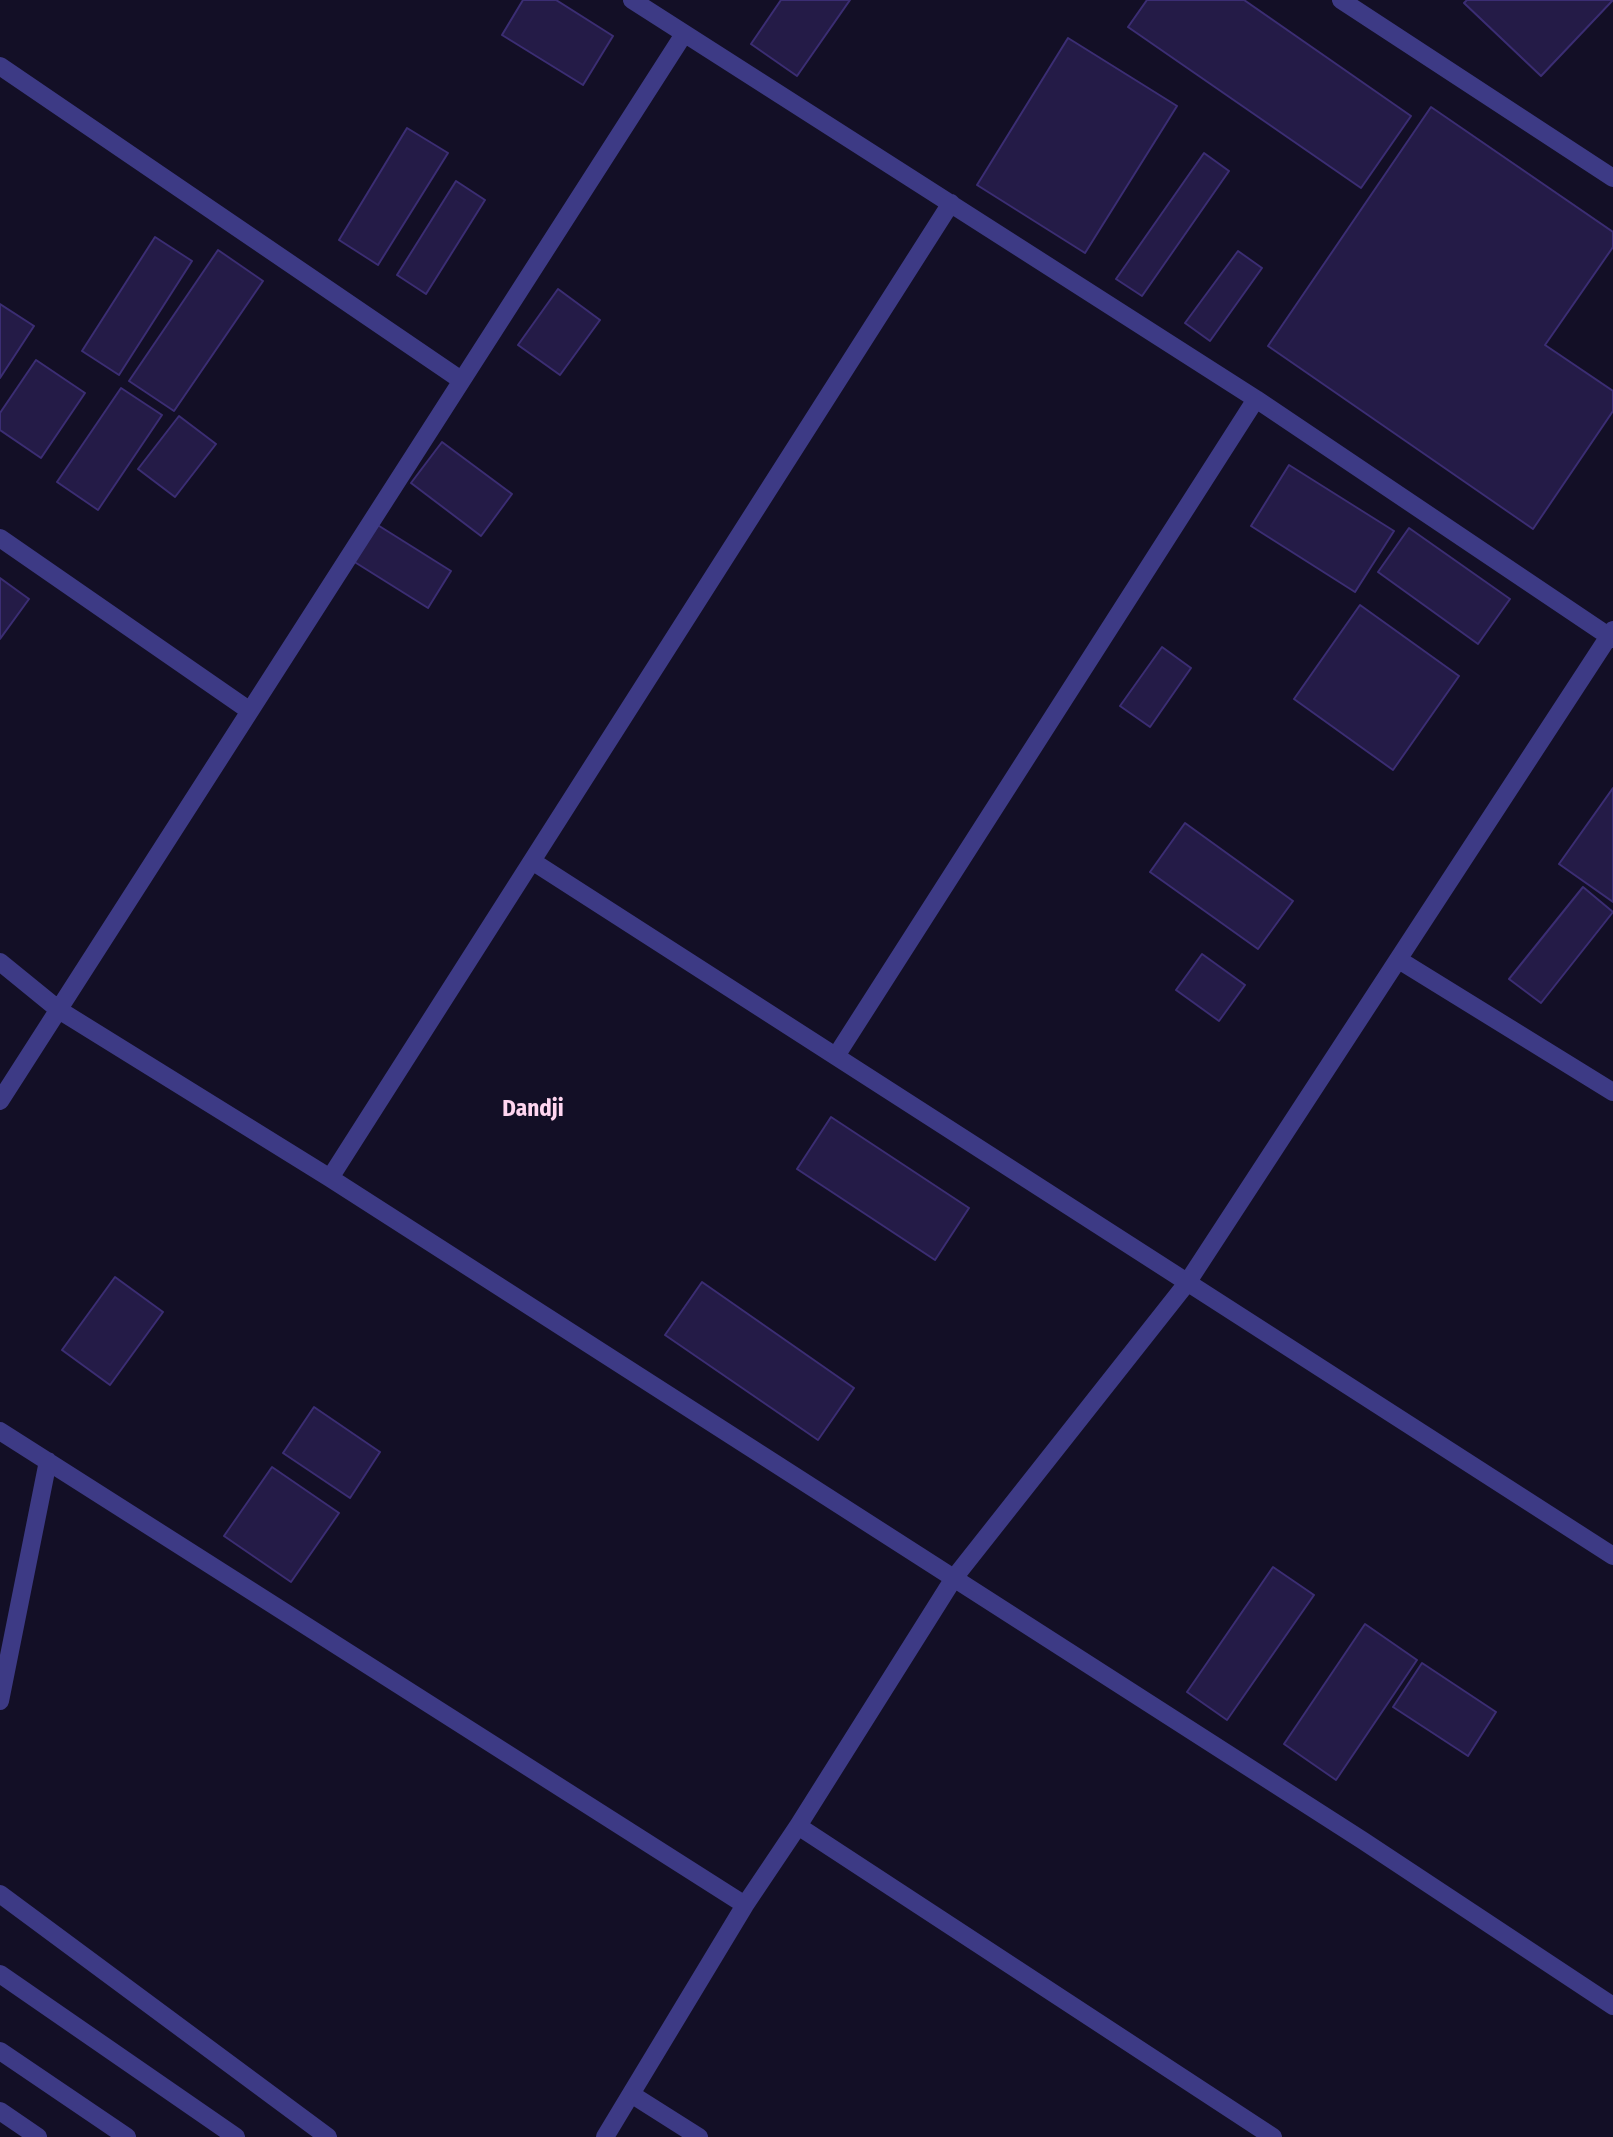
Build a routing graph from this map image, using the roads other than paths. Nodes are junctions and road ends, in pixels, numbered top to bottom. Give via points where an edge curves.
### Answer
1 (632, 0) edge
2 (1340, 0) edge
3 (684, 34) junction
4 (0, 66) edge
5 (1613, 178) edge
6 (951, 203) junction
7 (461, 380) junction
8 (1256, 399) junction
9 (0, 538) edge
10 (1612, 635) edge
11 (250, 711) junction
12 (532, 860) junction
13 (1399, 960) junction
14 (0, 962) edge
15 (59, 1010) junction
16 (836, 1056) junction
17 (1613, 1092) edge
18 (0, 1101) edge
19 (330, 1178) junction
20 (1187, 1283) junction
21 (0, 1431) edge
22 (48, 1461) junction
23 (1613, 1556) edge
24 (954, 1578) junction
25 (0, 1702) edge
26 (798, 1826) junction
27 (0, 1894) edge
28 (745, 1905) junction
29 (0, 1974) edge
30 (1613, 2006) edge
31 (0, 2051) edge
32 (631, 2094) junction
33 (0, 2111) edge
34 (38, 2137) edge
35 (127, 2137) edge
36 (236, 2137) edge
37 (328, 2137) edge
38 (605, 2137) edge
39 (699, 2137) edge
40 (1273, 2137) edge

1 - 3 street
2 - 5 street
3 - 6 street
3 - 7 street
4 - 7 street
6 - 8 street
6 - 12 street
7 - 11 street
8 - 10 street
8 - 16 street
9 - 11 street
10 - 13 street
11 - 15 street
12 - 16 street
12 - 19 street
13 - 17 street
13 - 20 street
14 - 15 street
15 - 18 street
15 - 19 street
16 - 20 street
19 - 24 street
20 - 23 street
20 - 24 street
21 - 22 street
22 - 25 street
22 - 28 street
24 - 26 street
24 - 30 street
26 - 28 street
26 - 40 street
27 - 37 street
28 - 32 street
29 - 36 street
31 - 35 street
32 - 38 street
32 - 39 street
33 - 34 street

